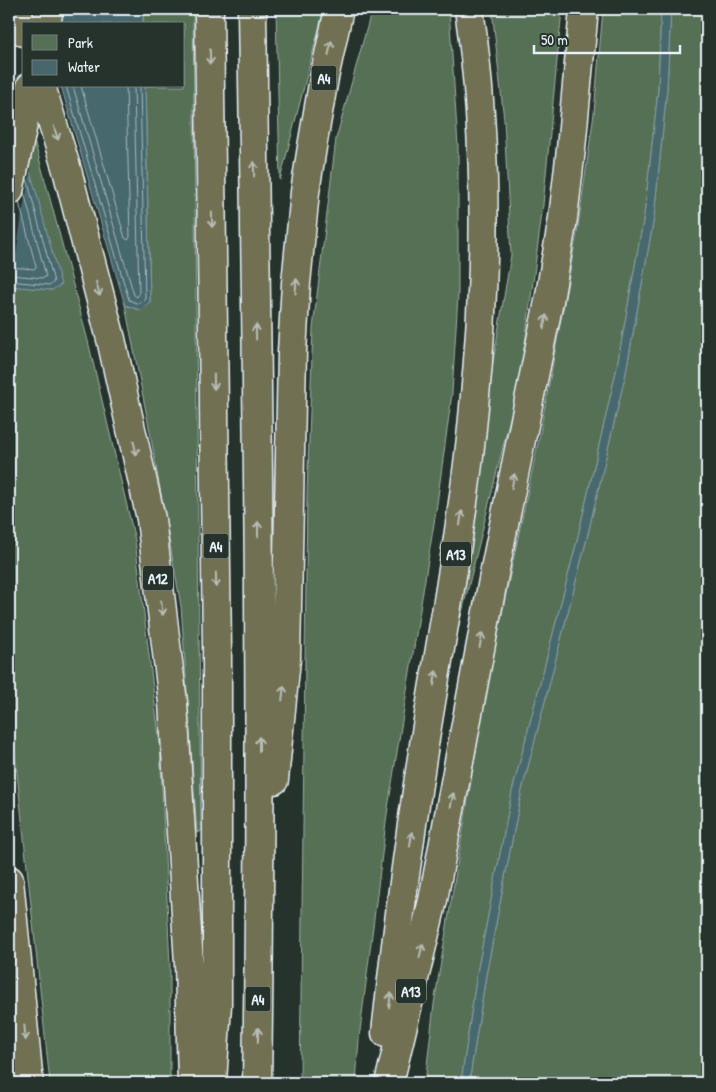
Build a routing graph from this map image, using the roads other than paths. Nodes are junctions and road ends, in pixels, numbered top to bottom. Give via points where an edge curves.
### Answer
1 (16, 9) edge
2 (49, 9) edge
3 (209, 9) edge
4 (252, 9) edge
5 (339, 9) edge
6 (584, 9) edge
7 (470, 15) edge
8 (46, 22) edge
9 (22, 26) edge
10 (31, 88) edge
11 (42, 88) edge
12 (9, 191) edge
13 (9, 880) edge
14 (260, 915) junction
15 (29, 1083) edge
16 (192, 1083) edge
17 (212, 1083) edge
18 (257, 1083) edge
19 (382, 1083) edge
20 (389, 1083) edge

1 - 9 highway
2 - 8 highway
3 -> 17 highway, A4 via 217,649 217,1005
14 -> 4 highway, A4
14 -> 5 highway, A4 via 286,659 292,352 299,249 312,147
20 -> 6 highway, A13 via 433,900 549,301 563,218
19 -> 7 highway, A13 via 411,837 464,496 480,337 483,203
10 - 12 highway
11 -> 16 highway, A12 via 68,170 111,339 151,519 173,703 189,964
13 -> 15 highway
18 -> 14 highway, A4

